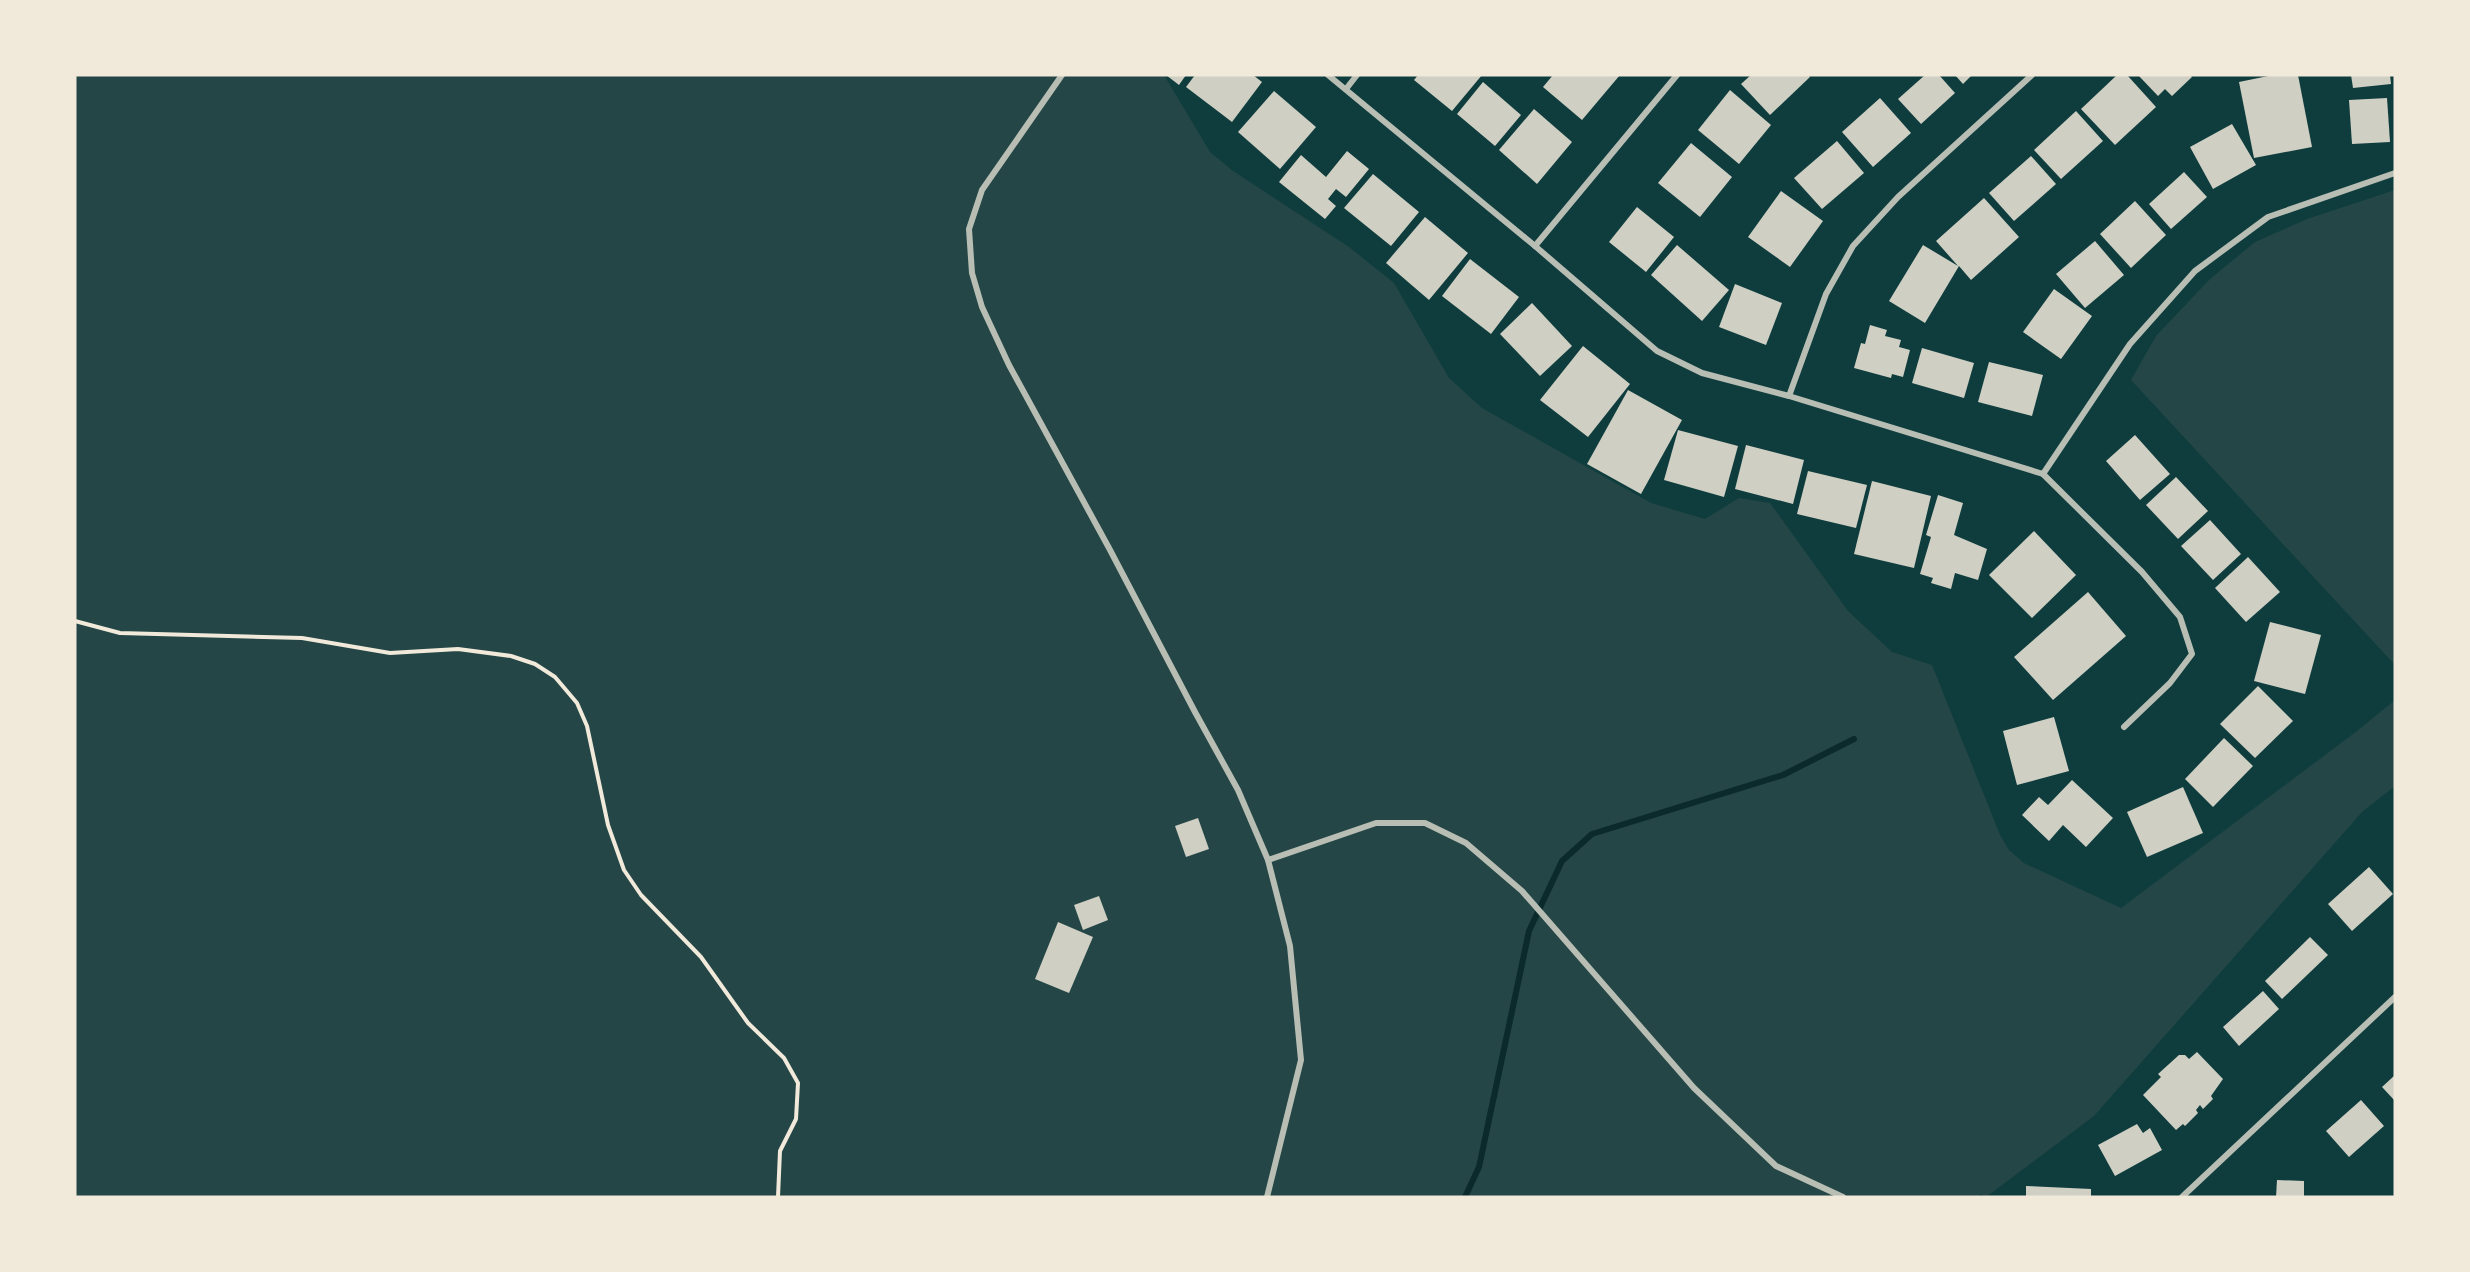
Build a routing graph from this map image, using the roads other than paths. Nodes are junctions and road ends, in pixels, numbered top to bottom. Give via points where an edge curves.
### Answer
1 (1062, 75) edge
2 (1328, 75) edge
3 (1357, 75) edge
4 (1677, 75) edge
5 (2032, 75) edge
6 (1346, 89) junction
7 (2395, 173) edge
8 (1535, 246) junction
9 (1789, 396) junction
10 (2043, 474) junction
11 (2124, 728) dead end
12 (1268, 860) junction
13 (2395, 997) edge
14 (1267, 1197) edge
15 (1843, 1197) edge
16 (2182, 1197) edge

1 - 12 street via 982,190 969,229 972,273 982,307 1009,365 1238,790
2 - 6 street
3 - 6 street
4 - 8 street
5 - 9 street via 1898,197 1853,246 1826,294
6 - 8 street
7 - 10 street via 2268,217 2195,271 2130,344
8 - 9 street via 1657,351 1702,373
9 - 10 street
10 - 11 street via 2142,572 2180,617 2192,654 2170,683
12 - 14 street via 1290,946 1301,1060
12 - 15 street via 1376,823 1425,823 1466,843 1522,891 1694,1088 1776,1166
13 - 16 street

